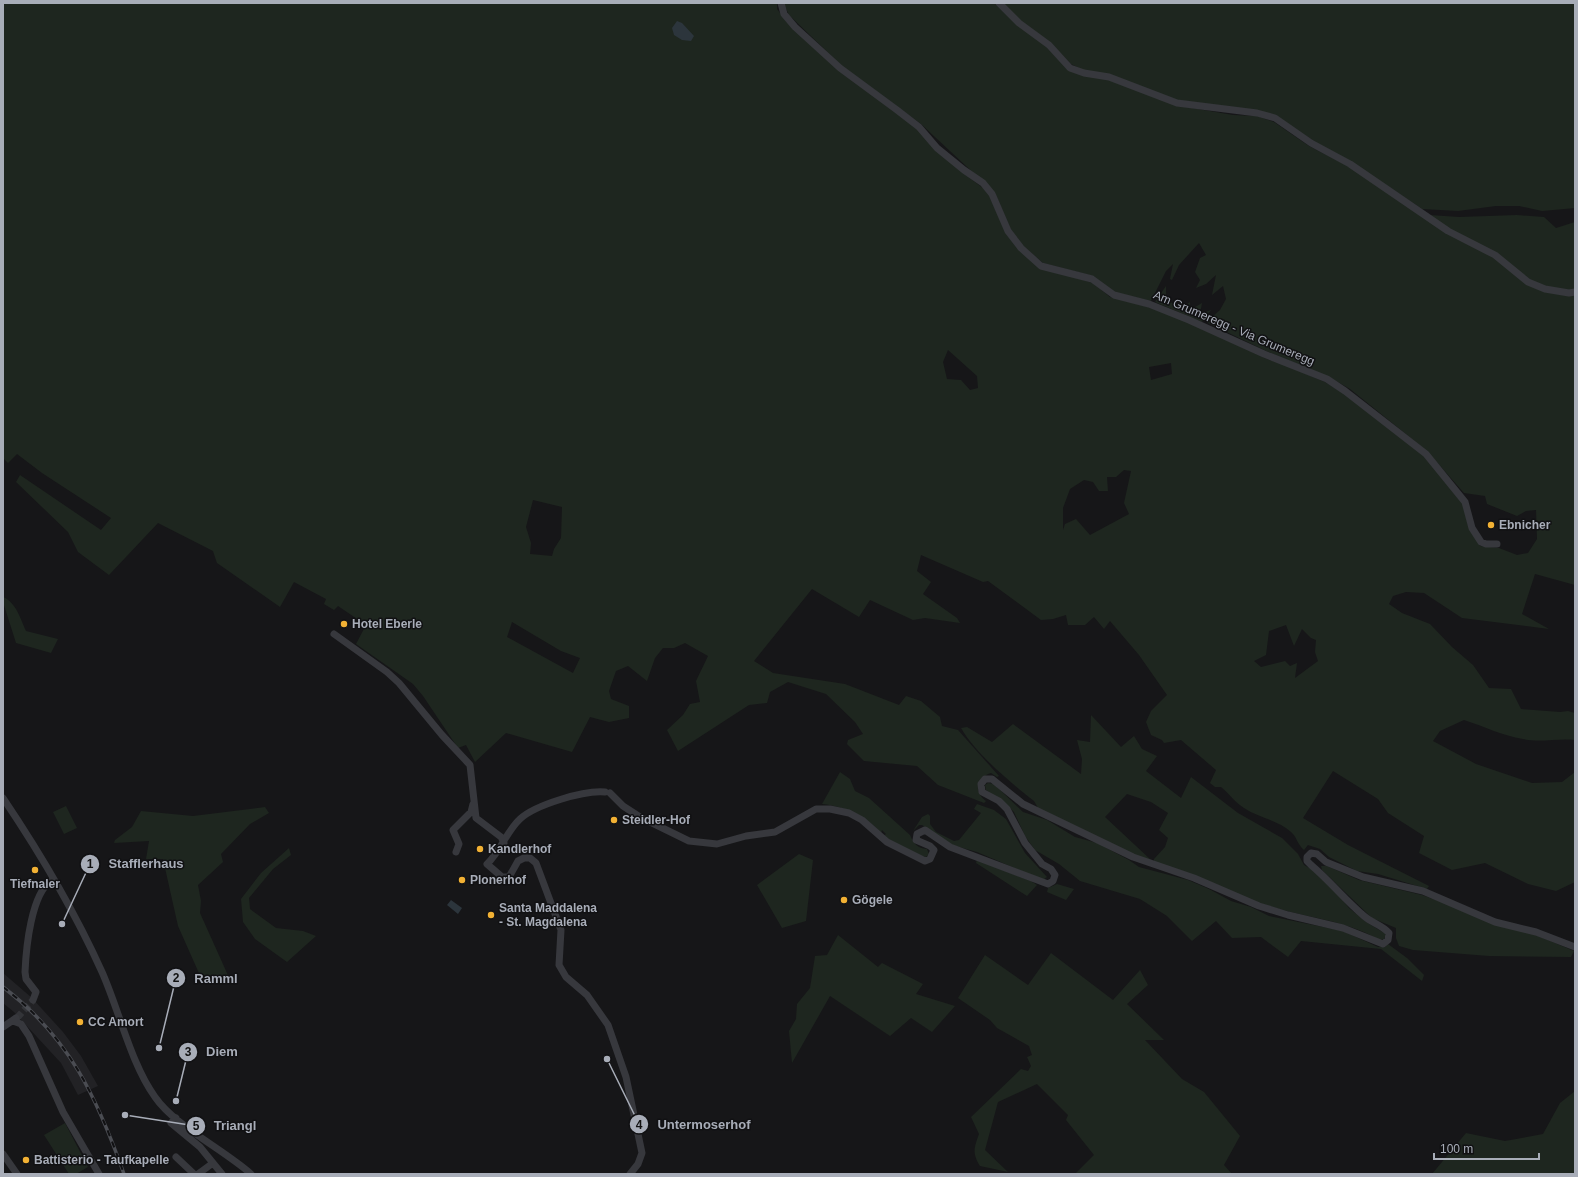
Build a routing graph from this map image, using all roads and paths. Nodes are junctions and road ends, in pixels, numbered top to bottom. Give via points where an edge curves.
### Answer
1 (781, 3) edge
2 (999, 3) edge
3 (1575, 292) edge
4 (1498, 544) dead end
5 (334, 634) dead end
6 (3, 798) edge
7 (474, 802) junction
8 (504, 843) junction
9 (456, 852) dead end
10 (52, 880) junction
11 (1575, 947) edge
12 (34, 1000) dead end
13 (3, 1027) edge
14 (176, 1118) junction
15 (3, 1154) edge
16 (176, 1157) dead end
17 (214, 1163) junction
18 (17, 1174) edge
19 (99, 1174) edge
20 (194, 1174) edge
21 (198, 1174) edge
22 (222, 1174) edge
23 (251, 1174) edge
24 (630, 1174) edge

1 - 4 street, Am Grumeregg - Via Grumeregg via 784,14 795,27 840,68 919,127 942,152 982,183 992,194 1008,231 1021,248 1041,266 1092,279 1114,295 1149,304 1182,317 1327,380 1426,454 1465,502 1472,528 1481,542
2 - 3 street via 1019,23 1049,45 1070,68 1084,73 1109,76 1177,103 1257,113 1274,118 1311,143 1350,164 1448,231 1495,255 1528,282 1545,289
5 - 7 street via 387,672 470,765
6 - 10 street via 31,840
7 - 8 street via 476,818
7 - 9 street via 471,812 453,830 459,844
8 - 11 street via 520,819 532,811 593,791 607,792 640,817 689,841 717,844 746,836 776,832 816,809 824,808 849,813 887,842 926,861 930,859 934,850 916,840 917,834 925,830 950,847 1048,884 1053,881 1051,869 1042,864 1025,843 1007,809 982,792 981,784 985,779 992,779 1023,804 1132,857 1194,878 1259,906 1355,933 1383,944 1388,940 1389,933 1365,917 1307,861 1311,853 1363,877 1423,892 1495,922 1536,932
8 - 24 street via 487,864 502,877 509,877 518,861 530,858 536,863 561,930 559,965 566,977 587,995 611,1032 634,1104 642,1153
10 - 12 street via 42,892 32,915 25,972 26,979 36,992
10 - 14 street via 86,938 102,972 142,1076 154,1097
13 - 19 street via 15,1019 29,1036 63,1112
14 - 17 street via 171,1123 200,1146
14 - 23 street
15 - 18 street
16 - 20 street
17 - 21 street
17 - 22 street

